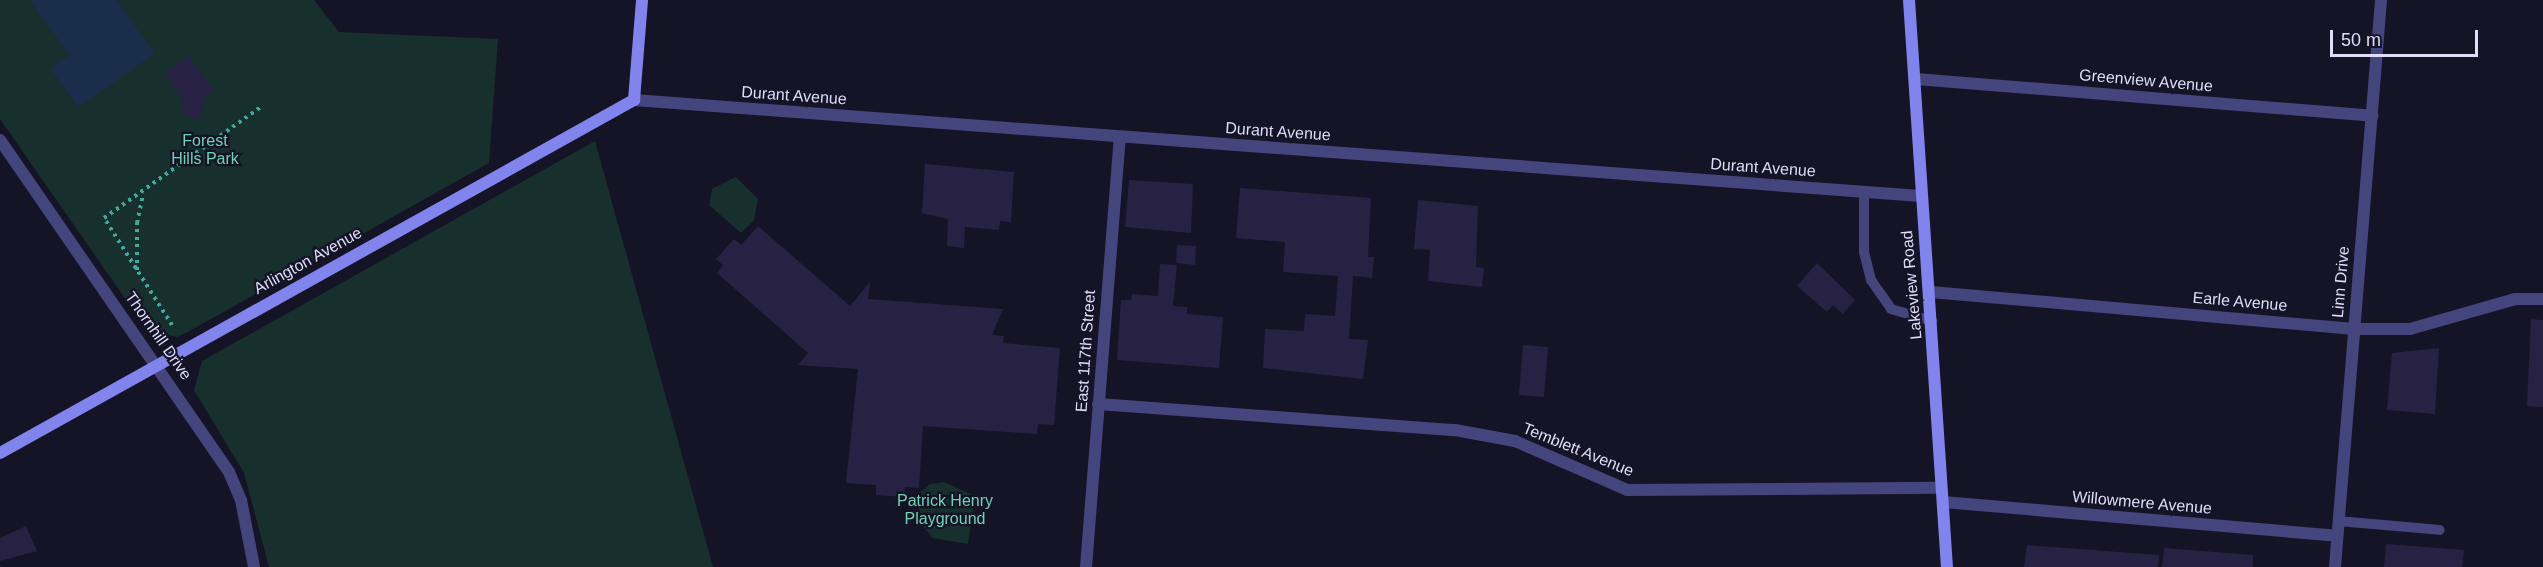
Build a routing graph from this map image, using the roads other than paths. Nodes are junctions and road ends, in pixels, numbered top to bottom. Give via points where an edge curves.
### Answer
1 (642, 0) edge
2 (1909, 0) edge
3 (2381, 0) edge
4 (1916, 79) junction
5 (634, 100) junction
6 (2373, 116) junction
7 (1120, 137) junction
8 (0, 140) edge
9 (1864, 192) junction
10 (1920, 196) junction
11 (1931, 292) junction
12 (2543, 299) edge
13 (1932, 321) junction
14 (2354, 329) junction
15 (157, 364) junction
16 (1098, 404) junction
17 (0, 453) edge
18 (1940, 489) junction
19 (1943, 502) junction
20 (2338, 521) junction
21 (2440, 530) dead end
22 (2337, 536) junction
23 (254, 567) edge
24 (1086, 567) edge
25 (1947, 567) edge
26 (2335, 567) edge

1 - 5 street
2 - 4 street, Lakeview Road
3 - 6 street, Linn Drive
4 - 6 street, Greenview Avenue
4 - 10 street, Lakeview Road
5 - 7 street, Durant Avenue
5 - 15 street, Arlington Avenue
6 - 14 street, Linn Drive
7 - 9 street, Durant Avenue
7 - 16 street, East 117th Street
8 - 15 street, Thornhill Drive
9 - 10 street, Durant Avenue
9 - 13 lane via 1864,252 1871,280 1891,309
10 - 11 street, Lakeview Road
11 - 13 street, Lakeview Road
11 - 14 street, Earle Avenue
12 - 14 street, Earle Avenue via 2515,299 2410,329
13 - 18 street, Lakeview Road
14 - 20 street, Linn Drive
15 - 17 street, Arlington Avenue
15 - 23 street, Thornhill Drive via 229,472 241,500
16 - 18 street, Temblett Avenue via 1455,430 1515,441 1627,490
16 - 24 street, East 117th Street
18 - 19 street, Lakeview Road
19 - 22 street, Willowmere Avenue
19 - 25 street, Lakeview Road
20 - 21 lane
20 - 22 street, Linn Drive
22 - 26 street, Linn Drive

